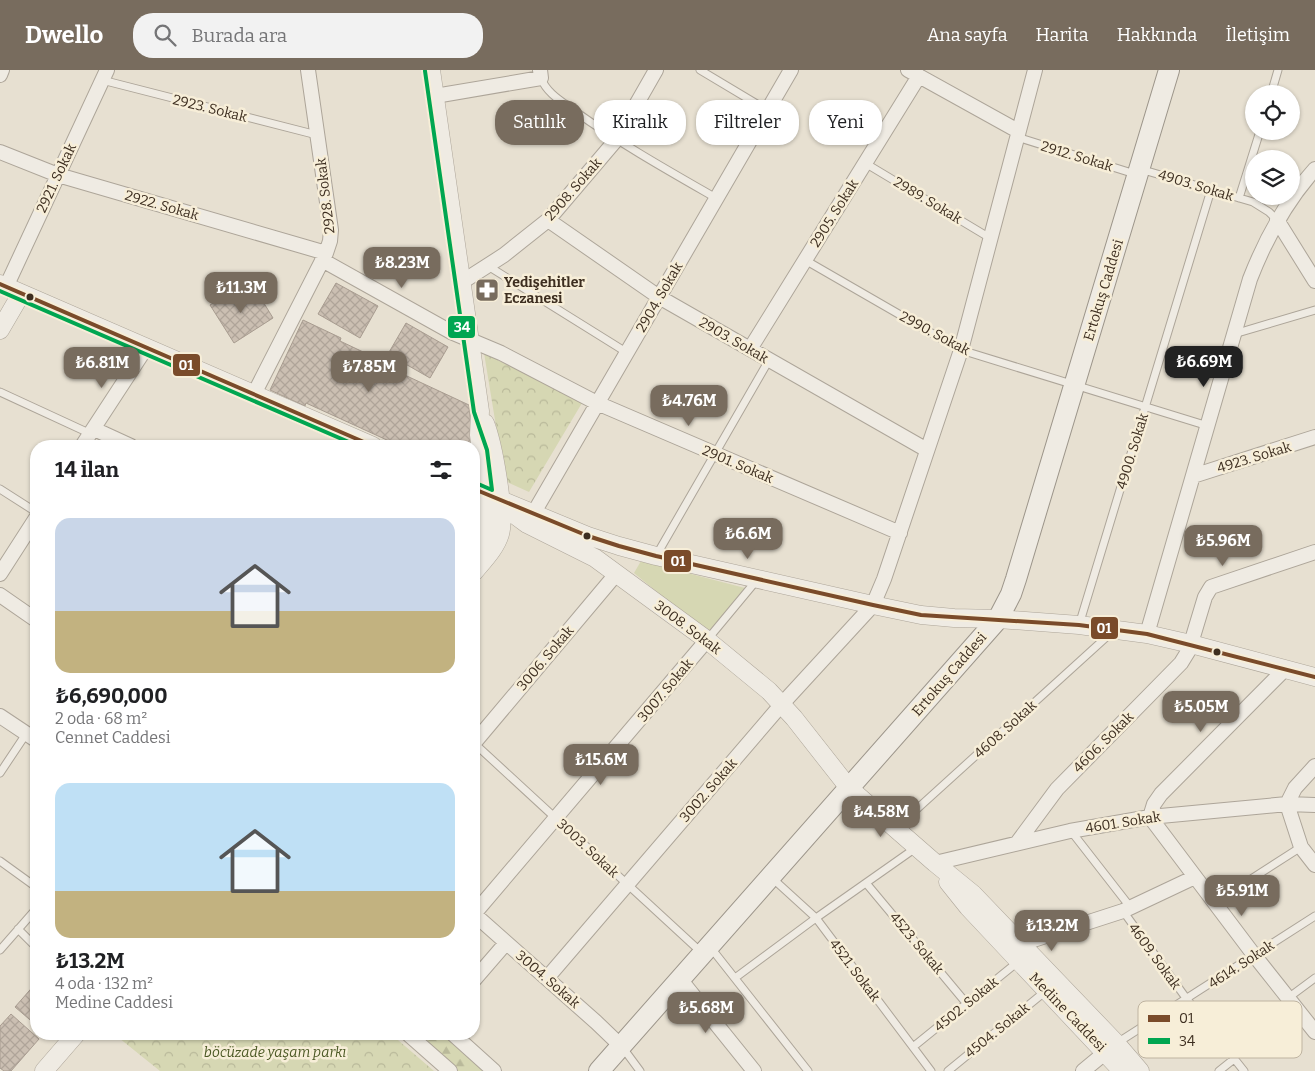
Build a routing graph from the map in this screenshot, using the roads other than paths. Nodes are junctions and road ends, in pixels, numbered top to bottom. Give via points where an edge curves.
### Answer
1 (2, 70) edge
2 (308, 70) edge
3 (431, 70) edge
4 (656, 70) edge
5 (700, 70) edge
6 (791, 70) edge
7 (1035, 70) edge
8 (1169, 70) edge
9 (1278, 70) edge
10 (914, 73) edge
11 (0, 74) edge
12 (541, 74) edge
13 (104, 75) edge
14 (1274, 85) edge
15 (435, 96) junction
16 (639, 100) edge
17 (751, 100) edge
18 (774, 100) edge
19 (594, 124) edge
20 (1017, 134) junction
21 (317, 135) junction
22 (1257, 140) edge
23 (612, 145) edge
24 (625, 145) edge
25 (747, 145) edge
26 (0, 152) edge
27 (865, 164) junction
28 (1315, 168) edge
29 (1139, 171) junction
30 (58, 175) junction
31 (1211, 190) junction
32 (716, 198) junction
33 (1239, 198) junction
34 (548, 220) junction
35 (1277, 220) junction
36 (990, 238) junction
37 (324, 256) junction
38 (805, 260) junction
39 (1309, 261) edge
40 (488, 266) junction
41 (1315, 281) edge
42 (462, 282) junction
43 (7, 291) edge
44 (658, 297) junction
45 (1315, 310) edge
46 (0, 330) edge
47 (1234, 334) junction
48 (470, 341) junction
49 (146, 348) junction
50 (750, 349) junction
51 (961, 350) junction
52 (626, 352) junction
53 (769, 360) junction
54 (1075, 385) junction
55 (0, 392) edge
56 (254, 394) junction
57 (597, 403) junction
58 (1145, 407) junction
59 (1208, 426) junction
60 (92, 431) junction
61 (1315, 438) edge
62 (86, 440) edge
63 (115, 440) edge
64 (352, 440) edge
65 (480, 440) edge
66 (480, 442) edge
67 (928, 450) junction
68 (715, 454) junction
69 (1193, 476) junction
70 (0, 489) edge
71 (487, 495) edge
72 (30, 508) edge
73 (530, 519) junction
74 (30, 527) edge
75 (900, 533) junction
76 (480, 544) edge
77 (493, 547) junction
78 (1315, 552) edge
79 (656, 556) junction
80 (480, 564) edge
81 (617, 573) junction
82 (0, 574) edge
83 (758, 579) junction
84 (0, 595) edge
85 (873, 605) junction
86 (30, 616) edge
87 (998, 619) junction
88 (1079, 625) junction
89 (1114, 630) junction
90 (1147, 634) junction
91 (707, 640) junction
92 (1191, 644) junction
93 (1285, 669) junction
94 (1315, 677) edge
95 (782, 704) junction
96 (0, 716) edge
97 (30, 736) edge
98 (480, 736) edge
99 (30, 738) edge
100 (480, 749) edge
101 (1315, 766) edge
102 (0, 773) edge
103 (849, 788) junction
104 (1288, 804) junction
105 (1315, 804) edge
106 (1150, 817) junction
107 (555, 818) junction
108 (895, 829) junction
109 (1070, 831) junction
110 (1018, 843) junction
111 (917, 847) junction
112 (1301, 847) junction
113 (0, 861) edge
114 (935, 863) junction
115 (1315, 865) edge
116 (770, 877) junction
117 (1195, 877) junction
118 (30, 883) edge
119 (866, 883) junction
120 (627, 884) junction
121 (1214, 903) junction
122 (480, 907) edge
123 (1127, 910) junction
124 (30, 916) edge
125 (1315, 916) edge
126 (816, 918) junction
127 (480, 919) edge
128 (18, 929) junction
129 (30, 941) edge
130 (506, 943) junction
131 (0, 950) edge
132 (706, 950) junction
133 (1020, 952) junction
134 (1254, 956) junction
135 (480, 973) edge
136 (547, 978) junction
137 (734, 978) junction
138 (1315, 978) edge
139 (680, 979) junction
140 (1047, 990) junction
141 (1186, 998) junction
142 (1288, 998) junction
143 (1181, 1001) edge
144 (1188, 1001) edge
145 (1290, 1001) edge
146 (967, 1004) junction
147 (1302, 1016) edge
148 (1138, 1029) edge
149 (1315, 1032) edge
150 (71, 1040) edge
151 (415, 1040) edge
152 (460, 1040) edge
153 (621, 1046) junction
154 (913, 1047) junction
155 (1111, 1047) junction
156 (1234, 1059) joint
157 (752, 1070) edge
158 (44, 1071) edge
159 (450, 1071) edge
160 (494, 1071) edge
161 (599, 1071) edge
162 (640, 1071) edge
163 (808, 1071) edge
164 (931, 1071) edge
165 (948, 1071) edge
166 (1084, 1071) edge
167 (1122, 1071) edge
168 (1140, 1071) edge
169 (1219, 1071) edge
170 (1244, 1071) edge

1 - 11 street
2 - 21 street, 2928. Sokak
3 - 15 street
4 - 16 street, 2908. Sokak
5 - 17 lane
6 - 18 street, 2904. Sokak
7 - 20 street, 3002. Sokak
8 - 29 main road, Ertokuş Caddesi
9 - 14 lane
10 - 20 street, 2912. Sokak
10 - 27 street, 2905. Sokak
12 - 15 street
12 - 19 lane via 552,94
13 - 21 lane, 2923. Sokak
13 - 30 street, 2921. Sokak
15 - 42 street
20 - 29 lane, 2912. Sokak
20 - 36 street, 3002. Sokak
21 - 37 street, 2928. Sokak via 330,230
22 - 33 lane
23 - 34 street, 2908. Sokak
24 - 32 lane
25 - 32 street, 2904. Sokak
26 - 30 street, 2922. Sokak
27 - 36 lane, 2989. Sokak
27 - 38 street, 2905. Sokak
28 - 35 street
29 - 31 lane, 4903. Sokak
29 - 54 main road, Ertokuş Caddesi
30 - 37 street, 2922. Sokak
30 - 43 street, 2921. Sokak
31 - 33 lane, 4903. Sokak
31 - 58 lane, 4900. Sokak
32 - 44 street, 2904. Sokak
33 - 35 lane, 4903. Sokak via 1262,207
34 - 40 street, 2908. Sokak
34 - 44 street, 2903. Sokak
35 - 39 street
35 - 47 street via 1250,279
36 - 51 street, 3002. Sokak
37 - 48 street, 2922. Sokak via 432,322
37 - 56 street, 2928. Sokak
38 - 50 street, 2905. Sokak
38 - 51 lane, 2990. Sokak
39 - 41 street
40 - 42 street, 2908. Sokak
40 - 52 lane
42 - 48 street
43 - 46 street
43 - 49 street
44 - 50 street, 2903. Sokak
44 - 52 street, 2904. Sokak
45 - 47 lane
47 - 59 street
48 - 57 street, 2901. Sokak via 501,353
48 - 65 street via 480,410
49 - 56 street
49 - 60 street
50 - 53 street, 2903. Sokak
51 - 54 lane, 2990. Sokak
51 - 67 street, 3002. Sokak
52 - 57 street, 2904. Sokak
53 - 67 street, 2903. Sokak
53 - 68 lane
54 - 58 lane, 2990. Sokak
54 - 87 main road, Ertokuş Caddesi via 1016,579
55 - 60 lane
56 - 64 street
57 - 68 street, 2901. Sokak
57 - 73 street, 2904. Sokak
58 - 59 lane, 2990. Sokak
58 - 88 lane, 4900. Sokak
59 - 69 street
60 - 62 street
60 - 63 street
61 - 69 street, 4923. Sokak
66 - 71 street
67 - 75 street, 3002. Sokak
68 - 75 street, 2901. Sokak
68 - 79 lane
69 - 90 street
70 - 72 lane
71 - 73 street
71 - 76 street via 488,528
71 - 77 street via 502,525
73 - 77 street via 508,532
73 - 79 street
73 - 81 street, 3008. Sokak
74 - 82 street
75 - 85 street, 3002. Sokak
77 - 80 street
78 - 92 street, 4606. Sokak via 1211,587
79 - 83 street
81 - 91 street, 3008. Sokak
81 - 98 street, 3006. Sokak
83 - 85 street
83 - 91 lane, 3007. Sokak
84 - 86 street
85 - 87 street via 946,618
85 - 95 street, 3002. Sokak
87 - 88 street
87 - 103 main road, Ertokuş Caddesi
88 - 89 street
89 - 90 street
89 - 108 lane, 4608. Sokak
90 - 92 street
91 - 95 street, 3008. Sokak
91 - 107 street, 3007. Sokak
92 - 93 street
92 - 110 street, 4606. Sokak via 1172,673 1053,794
93 - 94 street
93 - 106 street via 1161,794
95 - 103 street, 3008. Sokak
95 - 120 street, 3002. Sokak
96 - 97 street
99 - 102 lane
100 - 107 lane, 3003. Sokak
101 - 104 street via 1295,788
103 - 108 street, Medine Caddesi
103 - 116 main road, Ertokuş Caddesi
104 - 105 street, 4601. Sokak
104 - 106 street, 4601. Sokak
104 - 112 street
106 - 109 street, 4601. Sokak
106 - 117 street
107 - 120 lane, 3003. Sokak
107 - 122 street, 3007. Sokak
108 - 111 street, Medine Caddesi
109 - 110 street, 4601. Sokak
109 - 123 lane, 4609. Sokak
110 - 114 street, 4601. Sokak
111 - 114 street, Medine Caddesi
111 - 119 lane
112 - 115 street
112 - 121 lane
113 - 118 lane
114 - 133 street, Medine Caddesi via 958,896
116 - 126 lane, 4521. Sokak
116 - 132 main road, Ertokuş Caddesi
117 - 121 street
117 - 123 street
119 - 126 lane
119 - 146 lane, 4523. Sokak
120 - 132 lane, 3003. Sokak
120 - 136 street, 3002. Sokak
121 - 134 street
123 - 133 street
123 - 141 lane, 4609. Sokak
124 - 128 lane
125 - 134 lane, 4614. Sokak
126 - 137 lane
126 - 154 lane, 4521. Sokak
127 - 130 street, 3004. Sokak
128 - 129 lane
128 - 131 lane
130 - 135 street
130 - 136 street, 3004. Sokak
132 - 137 lane, 3003. Sokak
132 - 139 main road, Ertokuş Caddesi
133 - 140 street, Medine Caddesi
133 - 146 lane, 4502. Sokak
133 - 155 street, Medine Caddesi
134 - 141 lane, 4614. Sokak
134 - 142 street
136 - 153 street, 3004. Sokak
137 - 163 lane, 3003. Sokak
138 - 142 lane
139 - 153 main road, Ertokuş Caddesi
139 - 157 street
140 - 155 street, Medine Caddesi
140 - 165 lane, 4504. Sokak
141 - 143 lane, 4614. Sokak
141 - 144 lane, 4609. Sokak
142 - 145 street
146 - 154 lane, 4502. Sokak
147 - 149 street
148 - 155 lane, 4614. Sokak
150 - 158 street
151 - 159 street
152 - 160 street
153 - 161 main road, Ertokuş Caddesi
153 - 162 lane
154 - 164 lane, 4521. Sokak
155 - 166 street
155 - 167 street, Medine Caddesi
155 - 168 street, Medine Caddesi
156 - 169 lane
156 - 170 lane, 4609. Sokak

